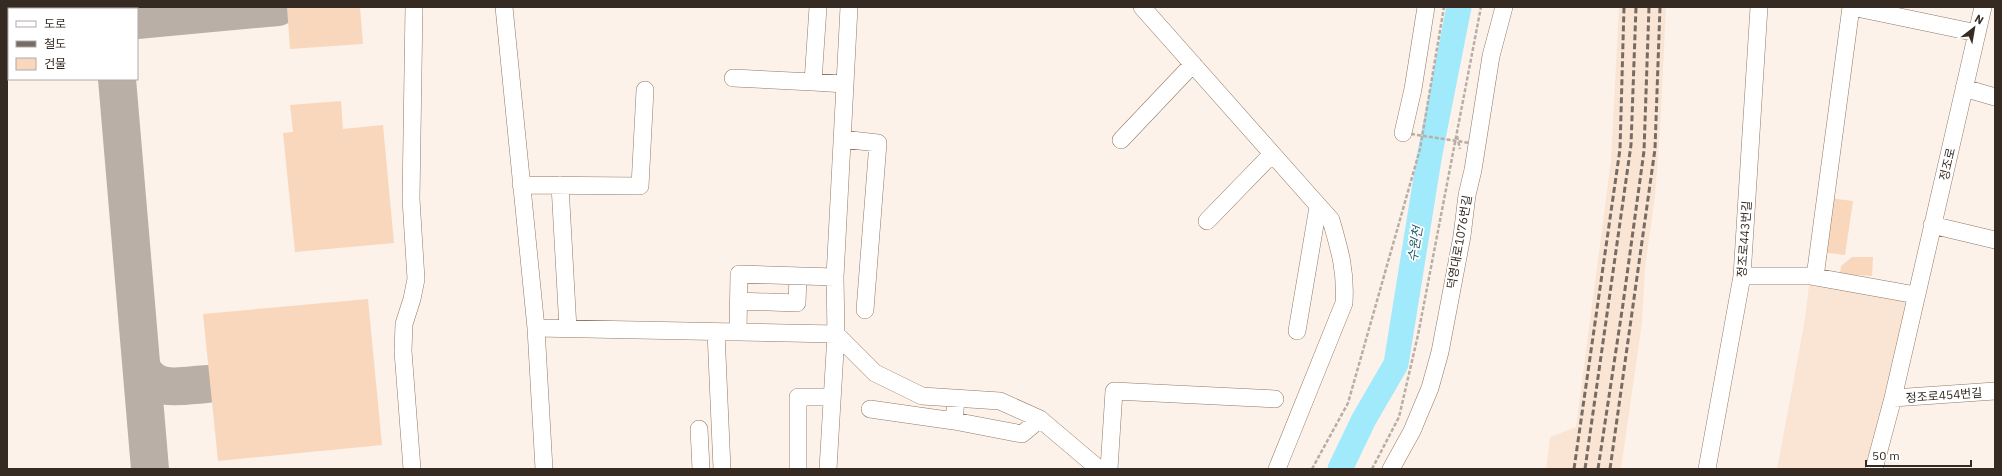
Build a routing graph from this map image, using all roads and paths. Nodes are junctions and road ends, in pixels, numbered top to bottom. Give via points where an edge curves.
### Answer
1 (414, 7) edge
2 (504, 7) edge
3 (818, 7) edge
4 (849, 7) edge
5 (1142, 7) edge
6 (1426, 7) edge
7 (1444, 7) edge
8 (1481, 7) edge
9 (1504, 7) edge
10 (1759, 7) edge
11 (1852, 7) edge
12 (1982, 7) edge
13 (1977, 33) junction
14 (1192, 64) junction
15 (733, 78) dead end
16 (813, 82) junction
17 (845, 84) junction
18 (1964, 88) junction
19 (645, 90) dead end
20 (1995, 97) edge
21 (1407, 134) joint
22 (842, 139) junction
23 (1121, 140) dead end
24 (1470, 143) dead end
25 (1272, 154) junction
26 (521, 185) junction
27 (560, 185) junction
28 (1318, 206) junction
29 (1207, 221) dead end
30 (1932, 225) junction
31 (1995, 240) edge
32 (798, 276) junction
33 (1742, 276) junction
34 (1812, 276) junction
35 (835, 277) junction
36 (1916, 295) junction
37 (738, 301) junction
38 (865, 310) dead end
39 (536, 328) junction
40 (568, 329) junction
41 (1297, 331) dead end
42 (716, 332) junction
43 (738, 332) junction
44 (836, 334) junction
45 (1995, 391) edge
46 (832, 397) junction
47 (1893, 398) junction
48 (956, 399) junction
49 (1275, 399) dead end
50 (870, 409) dead end
51 (1040, 419) junction
52 (954, 421) junction
53 (699, 429) dead end
54 (412, 469) edge
55 (544, 469) edge
56 (701, 469) edge
57 (722, 469) edge
58 (798, 469) edge
59 (828, 469) edge
60 (1099, 469) edge
61 (1109, 469) edge
62 (1278, 469) edge
63 (1312, 469) edge
64 (1372, 469) edge
65 (1391, 469) edge
66 (1707, 469) edge
67 (1874, 469) edge

1 - 54 street via 411,199 416,279 404,324 403,351
2 - 26 street
3 - 16 street
4 - 17 street
5 - 14 street
6 - 21 street
7 - 63 path via 1420,149 1348,403
8 - 64 path via 1418,336 1401,410
9 - 65 street, 덕영대로1076번길 via 1491,56 1476,157 1440,352 1430,388 1412,431
10 - 33 street, 정조로443번길
11 - 13 street
11 - 34 street
12 - 13 street, 정조로
13 - 18 street, 정조로
14 - 23 street
14 - 25 street
15 - 16 street
16 - 17 street
17 - 22 street
18 - 20 street
18 - 30 street, 정조로
19 - 27 street via 640,186
21 - 24 path, bridge
22 - 35 street
22 - 38 street via 878,143
25 - 28 street
25 - 29 street
26 - 27 street
26 - 39 street
27 - 40 street
28 - 41 street
28 - 62 street via 1331,220 1339,248 1346,280 1344,303
30 - 31 street
30 - 36 street, 정조로
32 - 35 street
32 - 37 street via 739,274
32 - 37 street via 797,303
33 - 34 street
33 - 66 street, 정조로443번길
34 - 36 street
35 - 44 street
36 - 47 street, 정조로
37 - 43 street
39 - 40 street
39 - 55 street
40 - 42 street
42 - 43 street
42 - 57 street
43 - 44 street
44 - 46 street
44 - 48 street via 875,373 922,396
45 - 47 street, 정조로454번길
46 - 58 street via 798,397
46 - 59 street
47 - 67 street, 정조로
48 - 51 street via 1000,402
48 - 52 street
49 - 61 street via 1114,391
50 - 52 street
51 - 52 street via 1022,434
51 - 60 street
53 - 56 street

